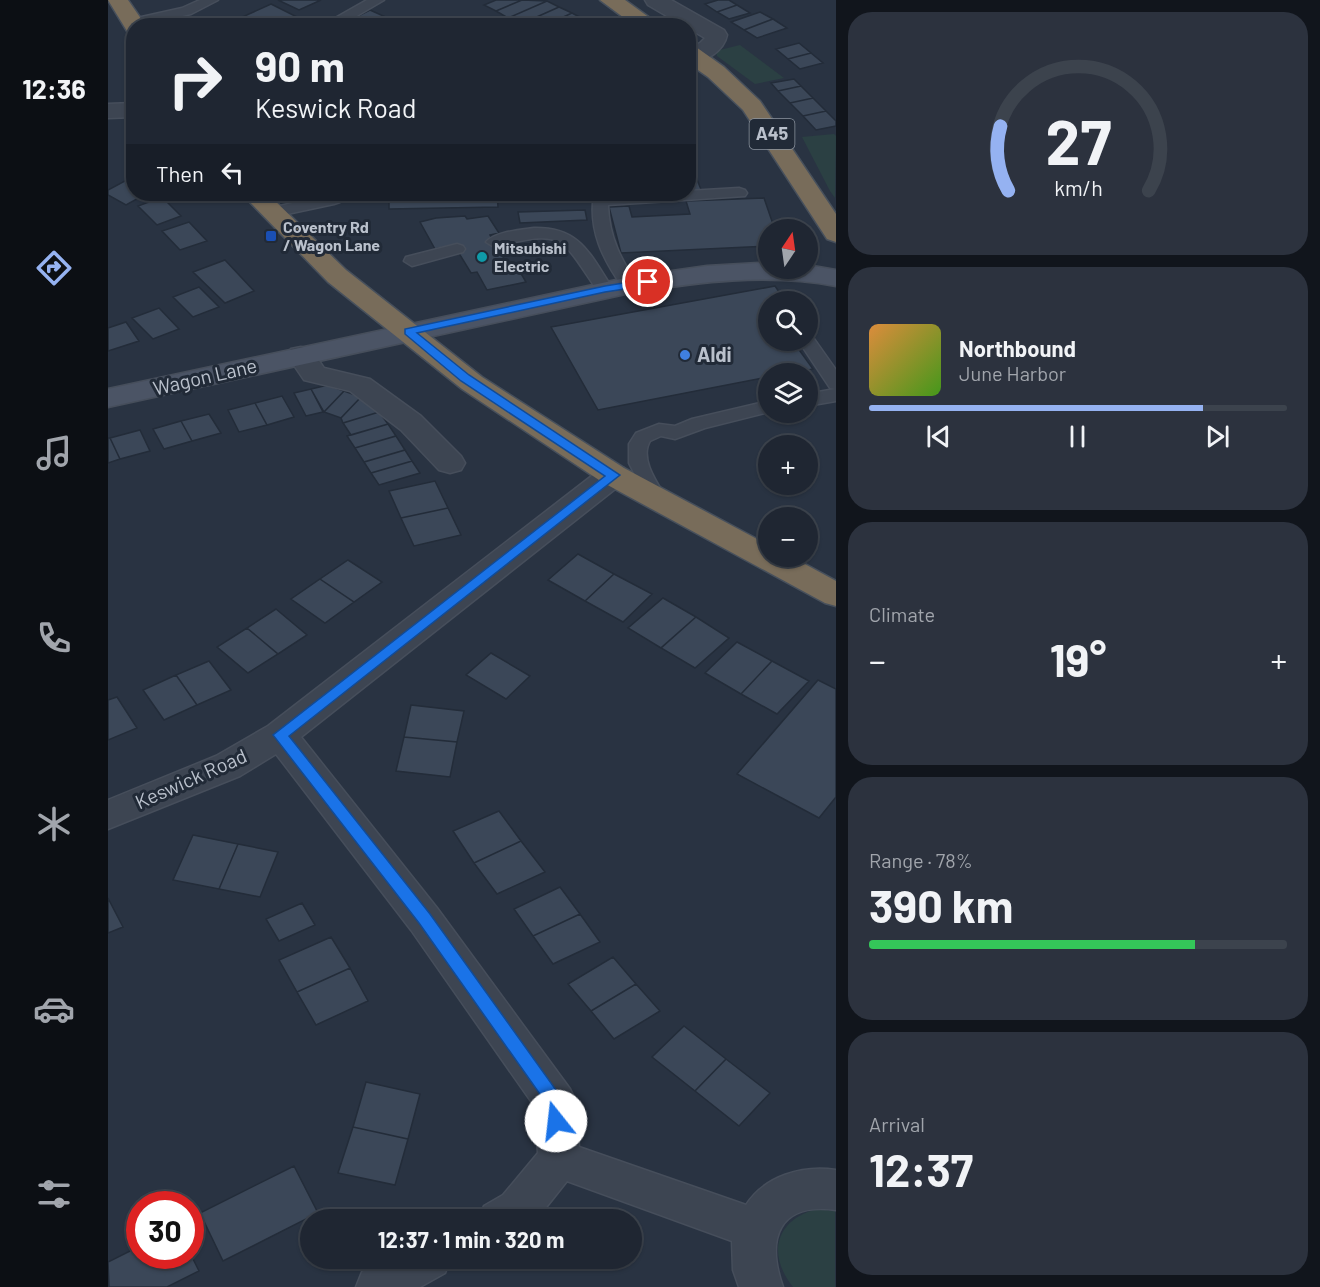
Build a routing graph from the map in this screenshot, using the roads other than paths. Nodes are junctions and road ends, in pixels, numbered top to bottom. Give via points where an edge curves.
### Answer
1 (117, 0) edge
2 (211, 0) edge
3 (377, 0) edge
4 (611, 0) edge
5 (656, 0) edge
6 (130, 18) edge
7 (158, 18) edge
8 (346, 18) edge
9 (638, 18) edge
10 (687, 18) edge
11 (696, 23) edge
12 (696, 52) edge
13 (696, 58) edge
14 (126, 110) edge
15 (108, 111) edge
16 (739, 194) dead end
17 (696, 195) edge
18 (261, 201) edge
19 (325, 201) edge
20 (601, 201) edge
21 (273, 212) junction
22 (834, 229) edge
23 (494, 242) dead end
24 (457, 249) dead end
25 (412, 261) dead end
26 (836, 278) edge
27 (618, 287) junction
28 (409, 332) junction
29 (814, 351) edge
30 (301, 355) junction
31 (836, 384) edge
32 (836, 395) edge
33 (108, 398) edge
34 (818, 398) edge
35 (758, 409) edge
36 (450, 463) dead end
37 (614, 475) junction
38 (657, 499) junction
39 (836, 595) edge
40 (280, 735) junction
41 (108, 815) edge
42 (559, 1158) junction
43 (836, 1190) edge
44 (518, 1209) edge
45 (755, 1229) junction
46 (410, 1269) edge
47 (378, 1287) edge
48 (761, 1287) edge

1 - 6 highway
2 - 7 lane
3 - 8 lane
4 - 9 highway
5 - 10 street
11 - 12 street via 716,35 712,46
13 - 22 highway, A45 via 752,106
14 - 15 street
16 - 17 lane
18 - 21 highway
19 - 21 lane
20 - 27 lane via 608,252
21 - 28 highway via 337,276
23 - 27 lane via 521,233 562,236
24 - 25 lane
26 - 27 street, Wagon Lane via 783,270 682,277
27 - 28 street, Wagon Lane
28 - 30 street, Wagon Lane
28 - 37 highway via 465,378
29 - 31 lane
30 - 33 street, Wagon Lane
30 - 36 street via 314,374 360,385 411,423
32 - 34 lane
35 - 38 lane via 699,423 675,433 669,429 648,433 636,447 639,467
37 - 38 highway
37 - 40 street, Keswick Road
38 - 39 highway
40 - 41 street, Keswick Road via 228,766
40 - 42 street via 424,919 555,1102
42 - 44 street
42 - 45 street
43 - 45 street via 812,1188 788,1194 768,1209
45 - 48 street via 752,1251
46 - 47 street

